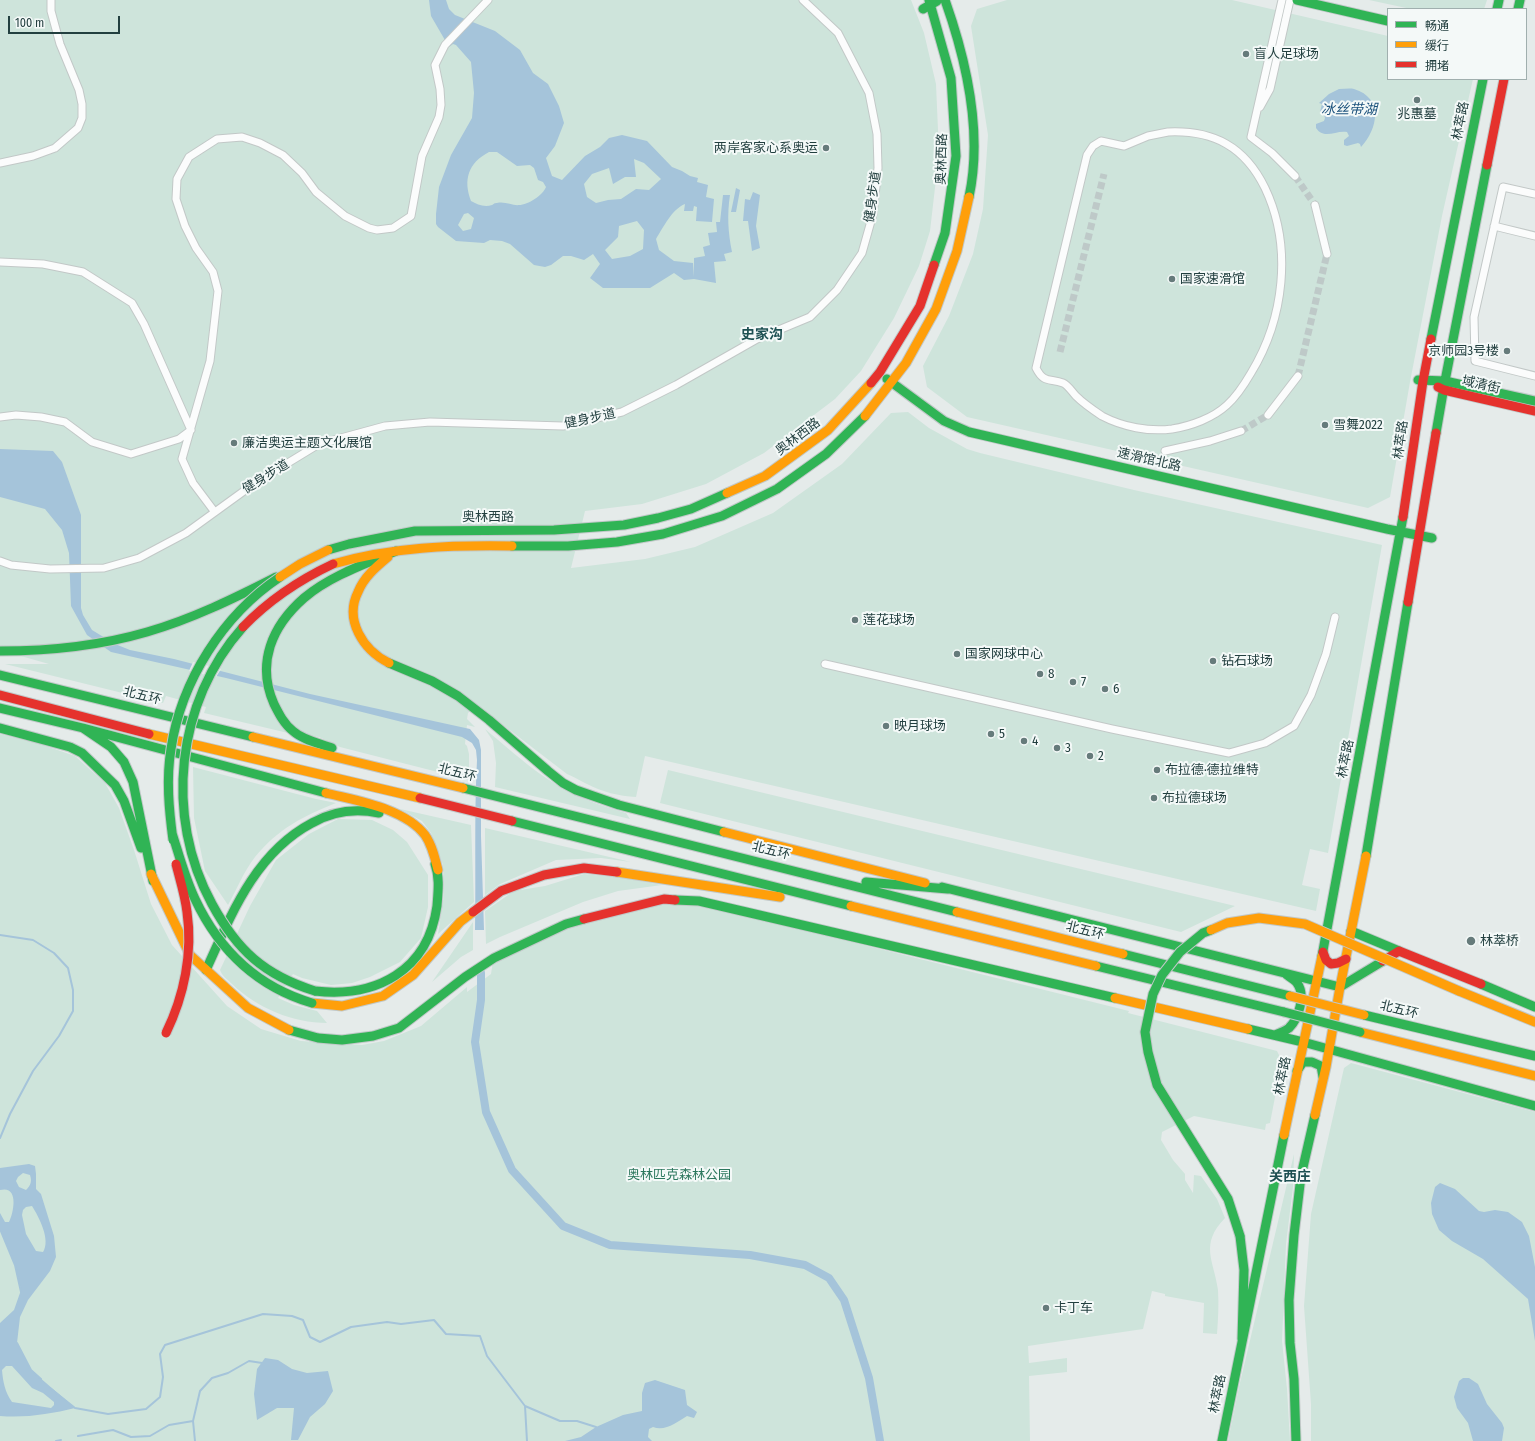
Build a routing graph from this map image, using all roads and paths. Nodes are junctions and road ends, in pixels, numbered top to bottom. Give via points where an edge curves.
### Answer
1 (51, 0) edge
2 (488, 0) edge
3 (803, 0) edge
4 (945, 0) edge
5 (1282, 0) edge
6 (1290, 0) edge
7 (1296, 0) edge
8 (933, 1) edge
9 (923, 9) dead end
10 (1387, 21) edge
11 (1483, 80) edge
12 (1504, 80) edge
13 (1256, 114) junction
14 (1129, 144) joint
15 (0, 163) edge
16 (1295, 176) tunnel mouth
17 (1535, 194) edge
18 (1315, 205) tunnel mouth
19 (1494, 226) junction
20 (1535, 236) edge
21 (1327, 254) tunnel mouth
22 (0, 262) edge
23 (1439, 359) junction
24 (879, 372) junction
25 (1298, 376) tunnel mouth
26 (1535, 376) edge
27 (1420, 380) junction
28 (892, 384) junction
29 (1445, 385) junction
30 (1535, 401) edge
31 (1430, 409) junction
32 (1535, 411) edge
33 (1268, 415) tunnel mouth
34 (0, 417) edge
35 (191, 430) junction
36 (1241, 431) tunnel mouth
37 (1165, 451) dead end
38 (1406, 502) junction
39 (1425, 506) junction
40 (214, 511) junction
41 (1401, 532) junction
42 (1420, 536) junction
43 (1432, 538) dead end
44 (396, 551) junction
45 (1396, 559) junction
46 (306, 560) junction
47 (0, 561) edge
48 (1416, 562) junction
49 (1335, 617) dead end
50 (0, 651) edge
51 (824, 664) dead end
52 (0, 675) edge
53 (0, 696) edge
54 (0, 708) edge
55 (0, 728) edge
56 (83, 728) junction
57 (387, 769) junction
58 (172, 833) junction
59 (438, 870) junction
60 (829, 879) junction
61 (153, 881) junction
62 (948, 889) junction
63 (857, 908) junction
64 (1351, 931) junction
65 (1399, 951) junction
66 (1323, 952) junction
67 (1346, 959) junction
68 (206, 970) junction
69 (1285, 973) junction
70 (1317, 981) junction
71 (1340, 987) junction
72 (1535, 1007) edge
73 (1535, 1022) edge
74 (166, 1033) dead end
75 (1275, 1035) junction
76 (1303, 1042) junction
77 (1328, 1049) junction
78 (1535, 1056) edge
79 (1297, 1071) junction
80 (1535, 1076) edge
81 (1323, 1077) junction
82 (1535, 1106) edge
83 (1242, 1339) junction
84 (1222, 1441) edge
85 (1296, 1441) edge

1 - 15 street via 51,11 60,44 79,90 82,118 78,128 54,148 33,156
2 - 35 street via 446,45 435,65 440,89 439,116 422,156 410,216 393,228 377,230 345,216 316,192 302,172 283,155 260,143 242,137 217,139 189,156 177,179 176,199 196,248 213,272 218,291 210,360
3 - 40 street, 健身步道 via 838,33 869,93 877,134 878,168 873,214 862,253 837,290 810,317 757,339 622,412 563,426 430,422 385,426 319,444
4 - 28 main road via 958,39 971,102 973,146 970,190 960,242 943,295 922,337
5 - 13 street
6 - 13 street via 1270,89
7 - 10 main road
8 - 9 main road
8 - 24 main road, 奥林西路 via 953,89 957,137 952,201 940,255 926,292 912,323
11 - 23 main road, 林萃路
12 - 23 main road, 林萃路
13 - 16 street via 1251,137
14 - 14 street via 1124,146 1101,141 1093,146 1087,155 1036,368 1040,376 1064,384 1086,405 1107,418 1136,428 1168,429 1189,425 1218,412 1242,387 1255,367 1271,331 1280,294 1282,264 1279,233 1273,207 1262,182 1247,159 1233,148 1208,136 1188,132 1158,134
17 - 19 street via 1503,187
18 - 21 street
19 - 20 street
19 - 26 street via 1474,317 1475,361
22 - 35 street via 43,264 83,272 132,303
23 - 27 main road, 林萃路
23 - 29 main road, 林萃路
24 - 28 main road, 速滑馆北路
24 - 46 main road, 奥林西路, bridge via 842,418 795,456 759,480 692,509 649,520 590,529 414,531 328,550
25 - 33 street
27 - 29 main road, 域清街
27 - 31 main road, 林萃路
28 - 41 main road, 速滑馆北路 via 944,421 969,432
28 - 44 main road via 856,427 814,463 753,502 694,526 602,544 457,546
29 - 30 main road, 域清街
29 - 31 main road, 林萃路
29 - 32 main road, 域清街
31 - 38 main road, 林萃路
31 - 39 main road, 林萃路
34 - 35 street via 16,415 65,422 92,442 131,454 179,439
35 - 40 street via 182,459 193,483
36 - 37 street
38 - 39 main road
38 - 41 main road, 林萃路
39 - 42 main road, 林萃路
40 - 47 street, 健身步道 via 186,533 139,558 104,568 50,569 11,565
41 - 42 main road, 速滑馆北路
41 - 45 main road, 林萃路
42 - 43 main road, 速滑馆北路
42 - 48 main road, 林萃路
44 - 57 main road via 323,584 305,597 286,615 274,634 265,662 272,699 279,716 297,734
44 - 59 main road, bridge via 356,557 333,564 304,578 283,591 233,638 208,679 195,711 182,778 183,808 190,849 203,888 234,939 268,972 315,991 341,993 360,990 397,976 415,960 425,945 432,927 438,892
44 - 62 main road via 367,576 354,597 354,618 361,638 378,656 422,676 463,699 564,783 619,805
45 - 48 main road
45 - 66 main road, 林萃路
46 - 50 main road, bridge via 229,600 168,625 119,639 77,646
46 - 58 main road, bridge via 261,592 239,612 210,647 192,680 173,736 171,751 168,785
48 - 64 main road, 林萃路 via 1364,870
49 - 51 street via 1326,654 1311,695 1294,726 1265,743 1229,753
52 - 57 main road, 北五环
53 - 63 main road via 187,744 397,792
54 - 56 main road
55 - 61 main road via 70,747 82,753 104,774 115,785 124,801
56 - 59 main road via 385,809 424,833 433,851
56 - 61 main road via 111,747 124,762 133,782
57 - 60 main road, 北五环
58 - 63 main road, bridge via 181,864 199,906 228,949 250,971 272,986 292,997 312,1003 342,1006 383,996 413,975 460,922 497,894 544,875 584,868
58 - 74 main road, bridge via 186,908 188,941 182,992 176,1013
59 - 68 main road via 424,843 405,826 387,816 356,810 334,813 315,820 279,844 262,863 234,911
60 - 62 main road
60 - 78 main road, 北五环, bridge
61 - 68 main road via 190,955
62 - 69 main road
63 - 80 main road, bridge
64 - 65 main road
64 - 67 main road, 林萃路
65 - 71 main road
65 - 72 main road
66 - 67 main road via 1324,959 1329,964 1337,964
66 - 70 main road, 林萃路
67 - 71 main road, 林萃路
68 - 75 main road via 248,1008 290,1031 318,1038 342,1040 373,1036 399,1028 494,958 566,924 664,899 699,901
69 - 70 main road
69 - 75 main road via 1298,984 1301,993 1294,1022 1283,1032
70 - 71 main road
70 - 76 main road, 林萃路
71 - 77 main road, 林萃路
73 - 83 main road, bridge via 1305,924 1259,918 1227,923 1203,933 1180,952 1162,975 1153,994 1145,1032 1148,1052 1157,1085 1228,1199 1240,1236 1244,1270
75 - 76 main road
76 - 77 main road
76 - 79 main road, 林萃路
77 - 81 main road, 林萃路
77 - 82 main road
79 - 81 main road via 1303,1062 1312,1062 1320,1066
79 - 83 main road, 林萃路
81 - 85 main road, 林萃路 via 1302,1176 1289,1300
83 - 84 main road, 林萃路

